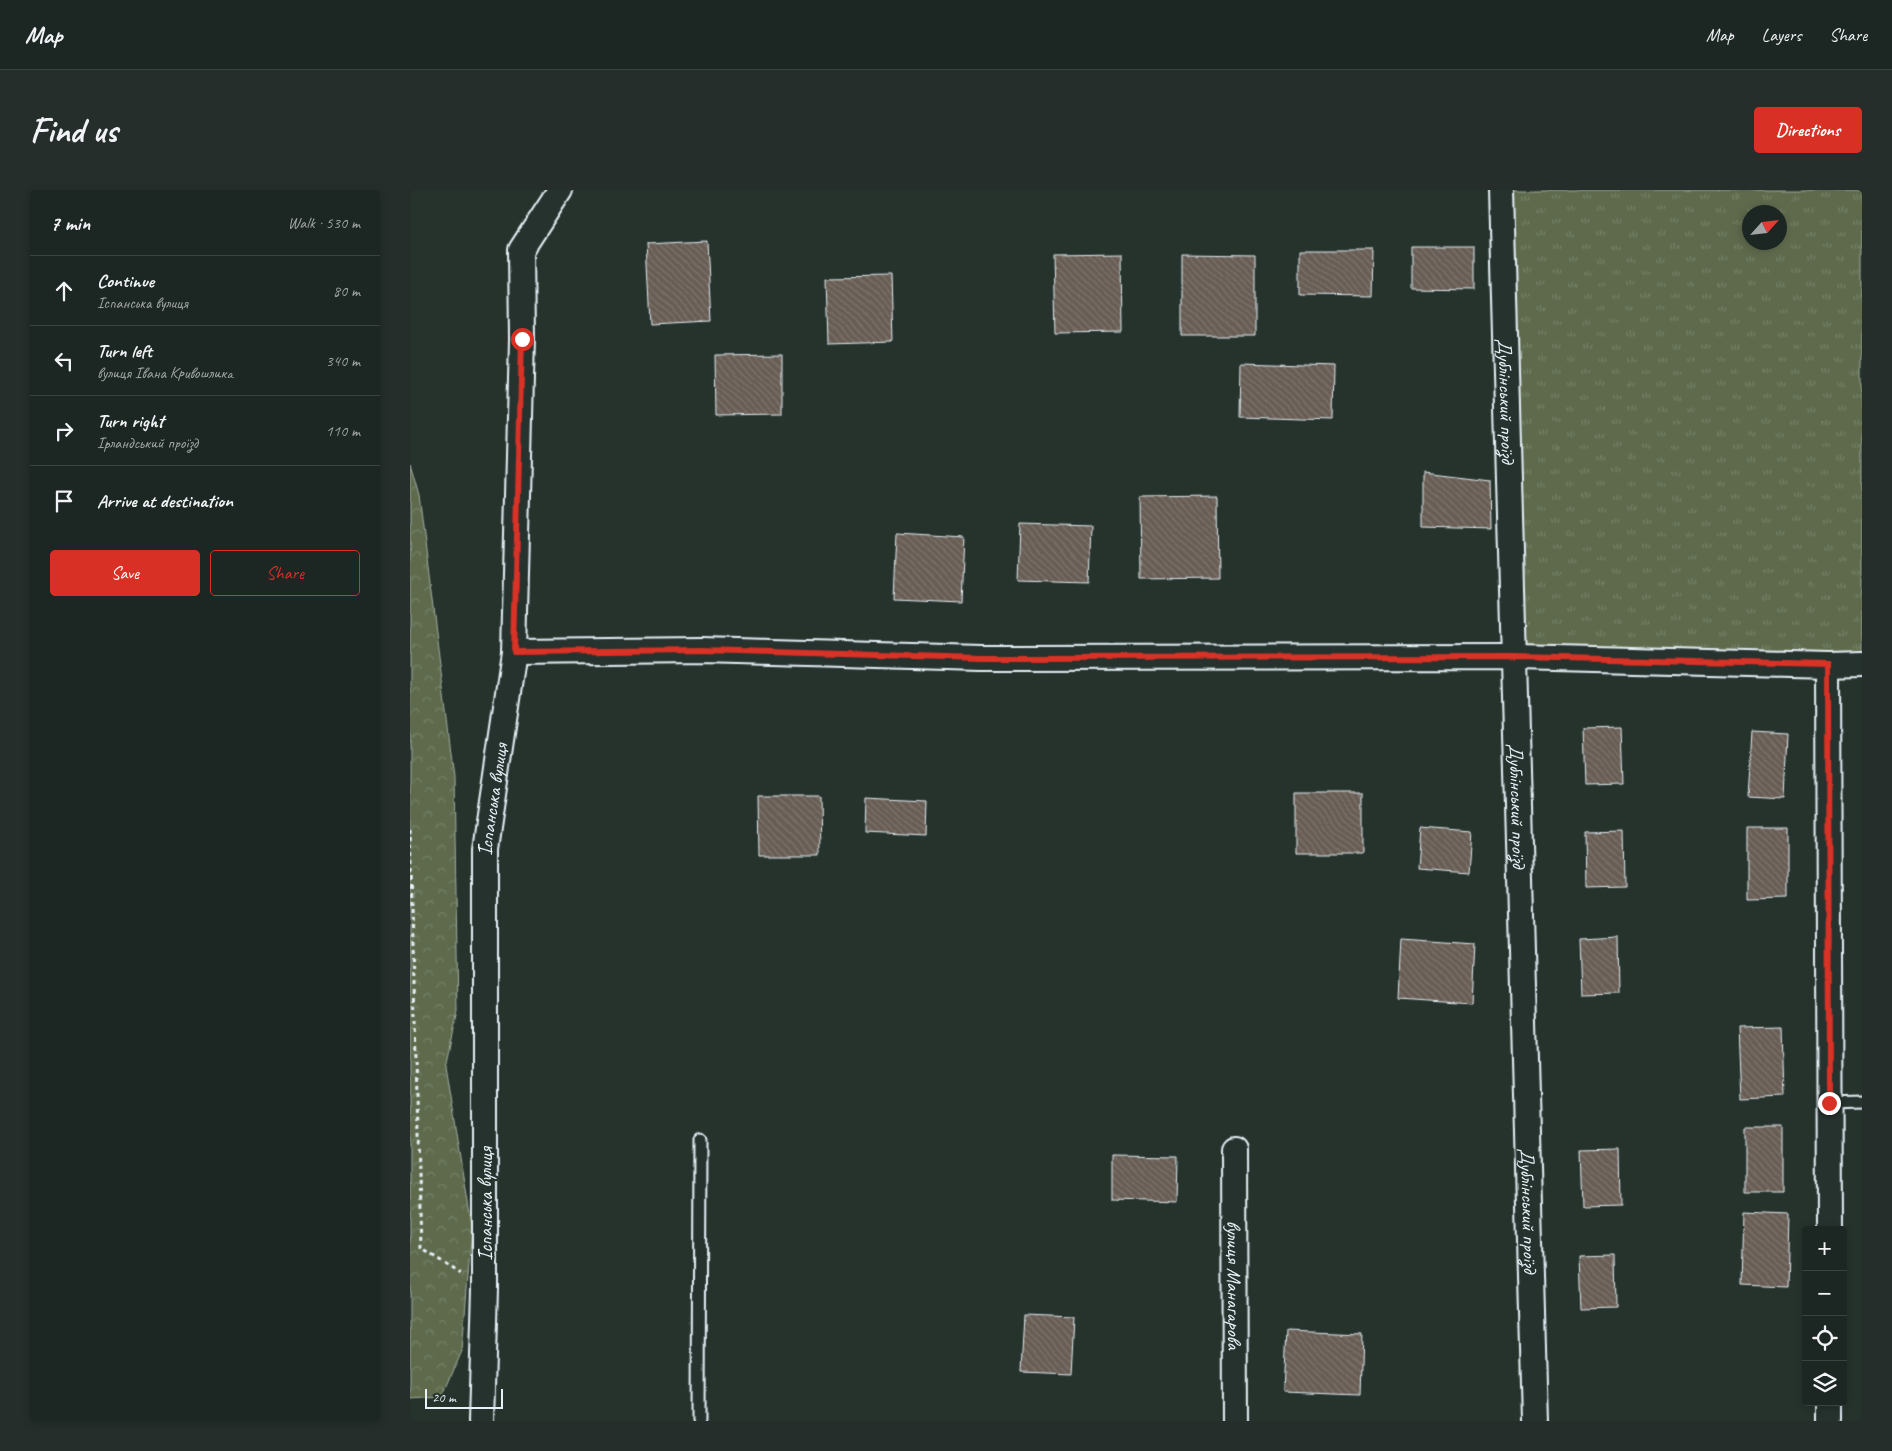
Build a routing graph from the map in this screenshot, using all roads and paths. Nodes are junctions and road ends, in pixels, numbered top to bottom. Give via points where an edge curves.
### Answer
1 (560, 190) edge
2 (1500, 190) edge
3 (514, 652) junction
4 (1514, 657) junction
5 (1828, 664) junction
6 (1862, 664) edge
7 (410, 829) edge
8 (1862, 1102) edge
9 (1829, 1103) junction
10 (700, 1140) dead end
11 (1234, 1149) dead end
12 (1830, 1226) edge
13 (485, 1289) junction
14 (1830, 1406) edge
15 (481, 1421) edge
16 (699, 1421) edge
17 (1235, 1421) edge
18 (1535, 1421) edge
19 (1830, 1421) edge

1 - 3 street, Іспанська вулиця via 520,250 522,339
2 - 4 street, Дублінський проїзд
3 - 4 street via 702,650 982,658
3 - 13 street, Іспанська вулиця via 485,849
4 - 5 street
4 - 18 street, Дублінський проїзд
5 - 6 street
5 - 9 street
7 - 13 path via 421,1248
8 - 9 lane
9 - 12 street
10 - 16 lane
11 - 17 street, вулиця Манагарова
13 - 15 street, Іспанська вулиця
14 - 19 street

